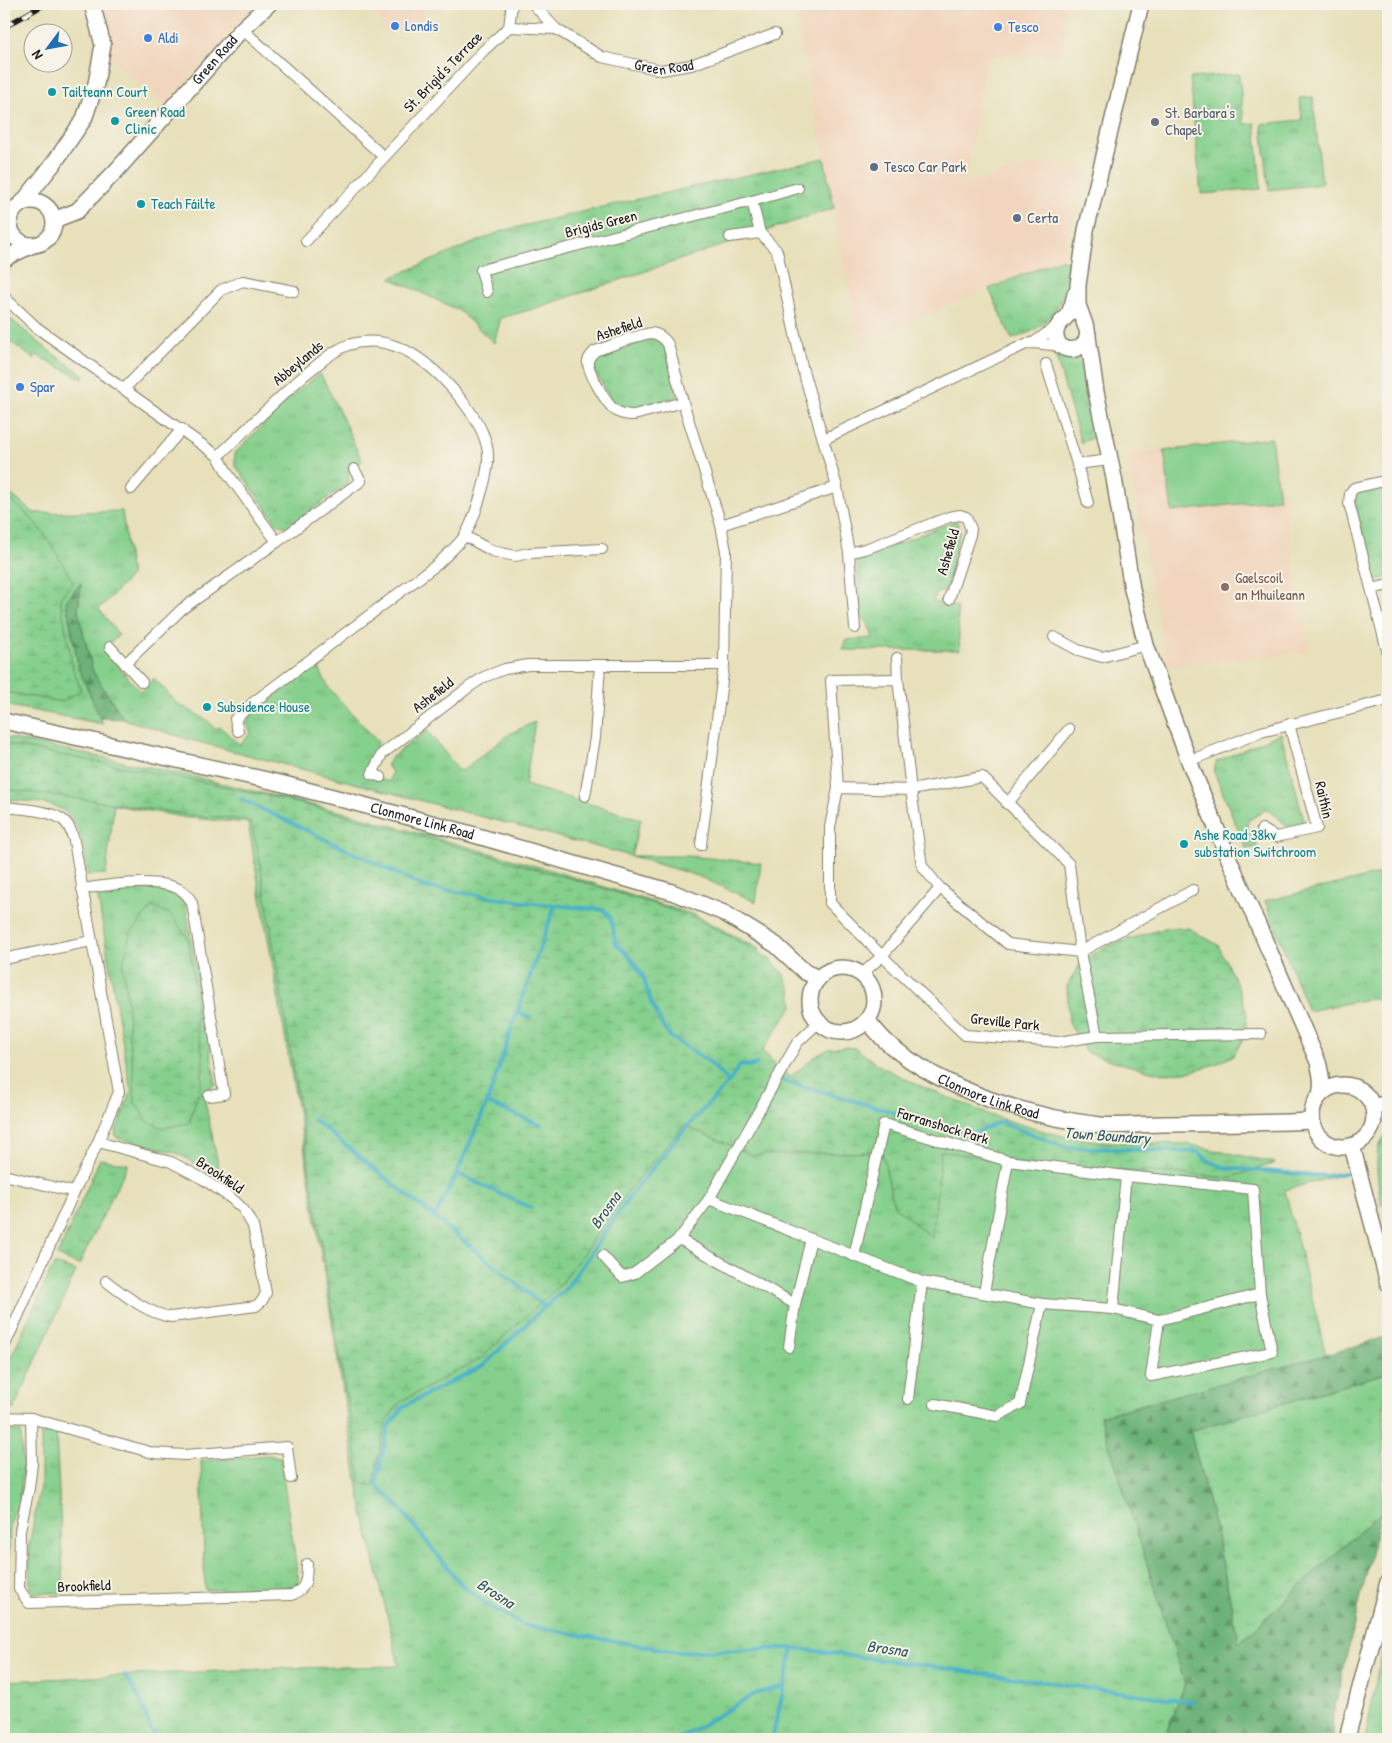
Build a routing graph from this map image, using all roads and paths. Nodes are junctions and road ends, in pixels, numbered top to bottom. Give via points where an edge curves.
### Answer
1 (269, 4) edge
2 (512, 4) edge
3 (533, 4) edge
4 (1141, 4) edge
5 (93, 5) edge
6 (508, 27) junction
7 (556, 29) junction
8 (242, 30) junction
9 (775, 34) dead end
10 (384, 157) junction
11 (798, 188) dead end
12 (752, 200) junction
13 (31, 202) junction
14 (54, 220) junction
15 (10, 222) junction
16 (760, 233) junction
17 (730, 237) dead end
18 (306, 241) dead end
19 (33, 245) junction
20 (4, 246) edge
21 (4, 260) edge
22 (1078, 285) junction
23 (294, 291) dead end
24 (487, 292) dead end
25 (4, 297) edge
26 (1060, 323) junction
27 (1086, 330) junction
28 (1033, 343) junction
29 (1067, 348) junction
30 (1046, 364) dead end
31 (124, 389) junction
32 (1096, 392) junction
33 (684, 402) junction
34 (182, 429) junction
35 (824, 439) junction
36 (218, 456) junction
37 (1110, 460) junction
38 (1077, 464) junction
39 (354, 469) dead end
40 (1388, 480) edge
41 (837, 487) junction
42 (131, 489) dead end
43 (1088, 503) dead end
44 (721, 526) junction
45 (465, 536) junction
46 (277, 542) junction
47 (602, 549) dead end
48 (849, 553) junction
49 (1388, 585) edge
50 (1372, 589) junction
51 (949, 599) dead end
52 (855, 628) dead end
53 (1054, 637) dead end
54 (1146, 645) junction
55 (110, 646) dead end
56 (1388, 654) edge
57 (897, 658) dead end
58 (125, 664) junction
59 (600, 664) junction
60 (724, 665) junction
61 (898, 679) junction
62 (142, 682) dead end
63 (1388, 700) edge
64 (4, 722) edge
65 (1289, 724) junction
66 (1069, 729) dead end
67 (238, 730) dead end
68 (1189, 760) junction
69 (381, 777) dead end
70 (838, 788) junction
71 (911, 790) junction
72 (585, 796) dead end
73 (1007, 804) junction
74 (4, 807) edge
75 (1262, 829) dead end
76 (701, 845) dead end
77 (940, 888) junction
78 (82, 889) junction
79 (1192, 890) dead end
80 (91, 942) junction
81 (1080, 952) junction
82 (882, 956) junction
83 (4, 958) edge
84 (867, 970) junction
85 (818, 978) junction
86 (867, 1020) junction
87 (820, 1022) junction
88 (1261, 1034) dead end
89 (1096, 1036) junction
90 (1318, 1062) junction
91 (1346, 1085) junction
92 (1320, 1095) junction
93 (209, 1096) dead end
94 (1388, 1103) edge
95 (1373, 1107) junction
96 (1312, 1121) junction
97 (98, 1142) junction
98 (1352, 1146) junction
99 (1008, 1161) junction
100 (4, 1175) edge
101 (1126, 1176) junction
102 (74, 1192) junction
103 (709, 1199) junction
104 (679, 1239) junction
105 (811, 1239) junction
106 (603, 1256) dead end
107 (854, 1256) junction
108 (106, 1281) dead end
109 (922, 1282) junction
110 (1388, 1283) edge
111 (984, 1293) junction
112 (1260, 1294) junction
113 (794, 1304) junction
114 (1042, 1304) junction
115 (1113, 1309) junction
116 (1159, 1320) junction
117 (6, 1334) edge
118 (4, 1347) edge
119 (789, 1347) dead end
120 (908, 1399) dead end
121 (934, 1404) dead end
122 (4, 1417) edge
123 (31, 1418) junction
124 (291, 1478) dead end
125 (307, 1564) dead end
126 (1388, 1582) edge
127 (1348, 1739) edge

1 - 8 street, Green Road
2 - 6 street
3 - 7 street, Green Road
4 - 22 street via 1086,230
5 - 13 street via 103,45 96,84 84,119
6 - 7 street, Green Road
6 - 10 street, St. Brigid's Terrace
7 - 9 street, Green Road via 602,57 661,70 691,66
8 - 10 street
8 - 14 street, Green Road via 77,211
10 - 18 street, St. Brigid's Terrace
11 - 12 street
12 - 16 street
12 - 24 street, Brigids Green via 481,270
13 - 14 street via 48,208
13 - 15 street via 14,211
14 - 19 street via 49,237
15 - 19 street via 16,238
15 - 20 street
16 - 17 street
16 - 35 street via 777,251 802,367
19 - 21 street
22 - 26 street via 1072,304
22 - 27 street via 1078,305
23 - 31 street via 243,282 221,290
25 - 31 street via 36,327
26 - 27 street via 1075,318 1083,323
26 - 28 street
26 - 29 street via 1055,334 1058,343
27 - 29 street via 1082,346
27 - 32 street
28 - 29 street
28 - 35 street
29 - 32 street via 1089,376
30 - 38 street
31 - 34 street
32 - 37 street
33 - 33 street, Ashefield via 634,416 614,410 607,403 588,361 595,351 651,333 661,336 668,344
33 - 44 street, Ashefield
34 - 36 street
34 - 42 street
35 - 41 street
36 - 45 street, Abbeylands via 330,354 366,341 403,349 435,370 451,386 483,432 487,470 472,523
36 - 46 street
37 - 38 street
37 - 54 street via 1132,589
38 - 43 street
39 - 46 street via 361,481
40 - 50 street via 1354,488 1350,493 1349,503
41 - 44 street
41 - 48 street
44 - 60 street, Ashefield via 726,551
45 - 47 street via 492,551 515,556
45 - 67 street, Abbeylands via 439,563 254,701 235,719
46 - 58 street via 182,609
48 - 51 street, Ashefield via 949,517 966,517 970,535
48 - 52 street
49 - 50 street
50 - 56 street
53 - 54 street via 1078,650 1102,657
54 - 68 street
55 - 58 street
57 - 61 street
58 - 62 street
59 - 60 street, Ashefield
59 - 69 street, Ashefield via 528,665 484,677 382,754 372,774
59 - 72 street via 595,738
60 - 76 street, Ashefield
61 - 70 street, Greville Park via 832,680
61 - 71 street
63 - 65 street
64 - 85 street, Clonmore Link Road via 280,783 672,892 724,913 776,945 805,972
65 - 68 street
65 - 75 street, Raithín via 1317,828 1276,838
66 - 73 street
68 - 90 street via 1250,911
70 - 71 street
70 - 82 street, Greville Park via 830,827 830,903
71 - 73 street via 982,777
71 - 77 street via 922,866
73 - 81 street via 1069,864
74 - 78 street via 53,814 67,824 74,842
77 - 81 street via 1008,944
77 - 82 street
78 - 80 street
78 - 93 street via 151,883 184,891 188,896 192,903 224,1094
79 - 81 street
80 - 83 street
80 - 97 street via 119,1092
81 - 89 street
82 - 84 street
82 - 89 street, Greville Park via 965,1036 1058,1042
84 - 85 street via 834,968
84 - 86 street via 874,996 872,1012
85 - 87 street via 810,996 810,1006
86 - 87 street via 849,1031 833,1030
86 - 96 street, Clonmore Link Road via 889,1045 947,1081 1011,1106 1053,1116 1101,1125
87 - 103 street via 797,1043
88 - 89 street, Greville Park
90 - 91 street via 1328,1074
90 - 92 street via 1322,1076
91 - 92 street via 1332,1087
91 - 95 street via 1363,1092
92 - 96 street via 1314,1103
94 - 95 street
95 - 98 street via 1373,1127 1368,1136
96 - 98 street via 1314,1130 1326,1143
97 - 102 street
97 - 108 street, Brookfield via 171,1162 232,1199 243,1209 253,1226 266,1293 256,1306 171,1317 147,1309
98 - 110 street
99 - 101 street, Farranshock Park
99 - 107 street, Farranshock Park via 884,1124
99 - 111 street
100 - 102 street
101 - 112 street, Farranshock Park via 1254,1189
101 - 115 street
102 - 117 street
103 - 104 street
103 - 105 street
104 - 106 street via 635,1273 622,1277
104 - 113 street
105 - 107 street
105 - 113 street
107 - 109 street
109 - 111 street
109 - 120 street
111 - 114 street
112 - 116 street
112 - 116 street, Farranshock Park via 1272,1352 1151,1376
113 - 119 street
114 - 115 street
114 - 121 street via 1020,1404 996,1416
115 - 116 street
117 - 118 street
122 - 123 street
123 - 124 street via 153,1453 184,1455 287,1447
123 - 125 street, Brookfield via 32,1464 20,1530 18,1589 28,1603 292,1594 306,1583
126 - 127 street

